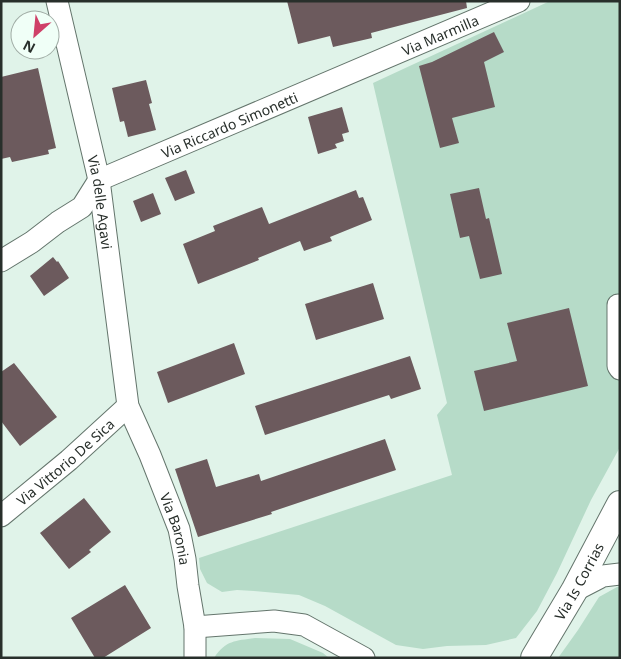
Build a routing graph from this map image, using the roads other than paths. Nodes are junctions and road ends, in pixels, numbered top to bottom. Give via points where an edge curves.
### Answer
1 (57, 1) edge
2 (519, 1) edge
3 (360, 69) joint
4 (99, 180) junction
5 (1, 261) edge
6 (618, 305) dead end
7 (620, 369) edge
8 (128, 406) junction
9 (620, 504) edge
10 (1, 516) edge
11 (620, 574) edge
12 (574, 591) junction
13 (194, 627) junction
14 (533, 657) edge
15 (195, 658) edge
16 (364, 658) edge

1 - 4 street, Via delle Agavi
2 - 3 street, Via Marmilla
3 - 4 street, Via Riccardo Simonetti
4 - 5 street via 82,207
4 - 8 street, Via delle Agavi
6 - 7 street
8 - 10 street, Via Vittorio De Sica
8 - 13 street, Via Baronia via 179,529
9 - 12 street, Via Is Corrias
11 - 12 street via 603,576
12 - 14 street, Via Is Corrias
13 - 15 street, Via Baronia
13 - 16 street via 274,621 304,625

